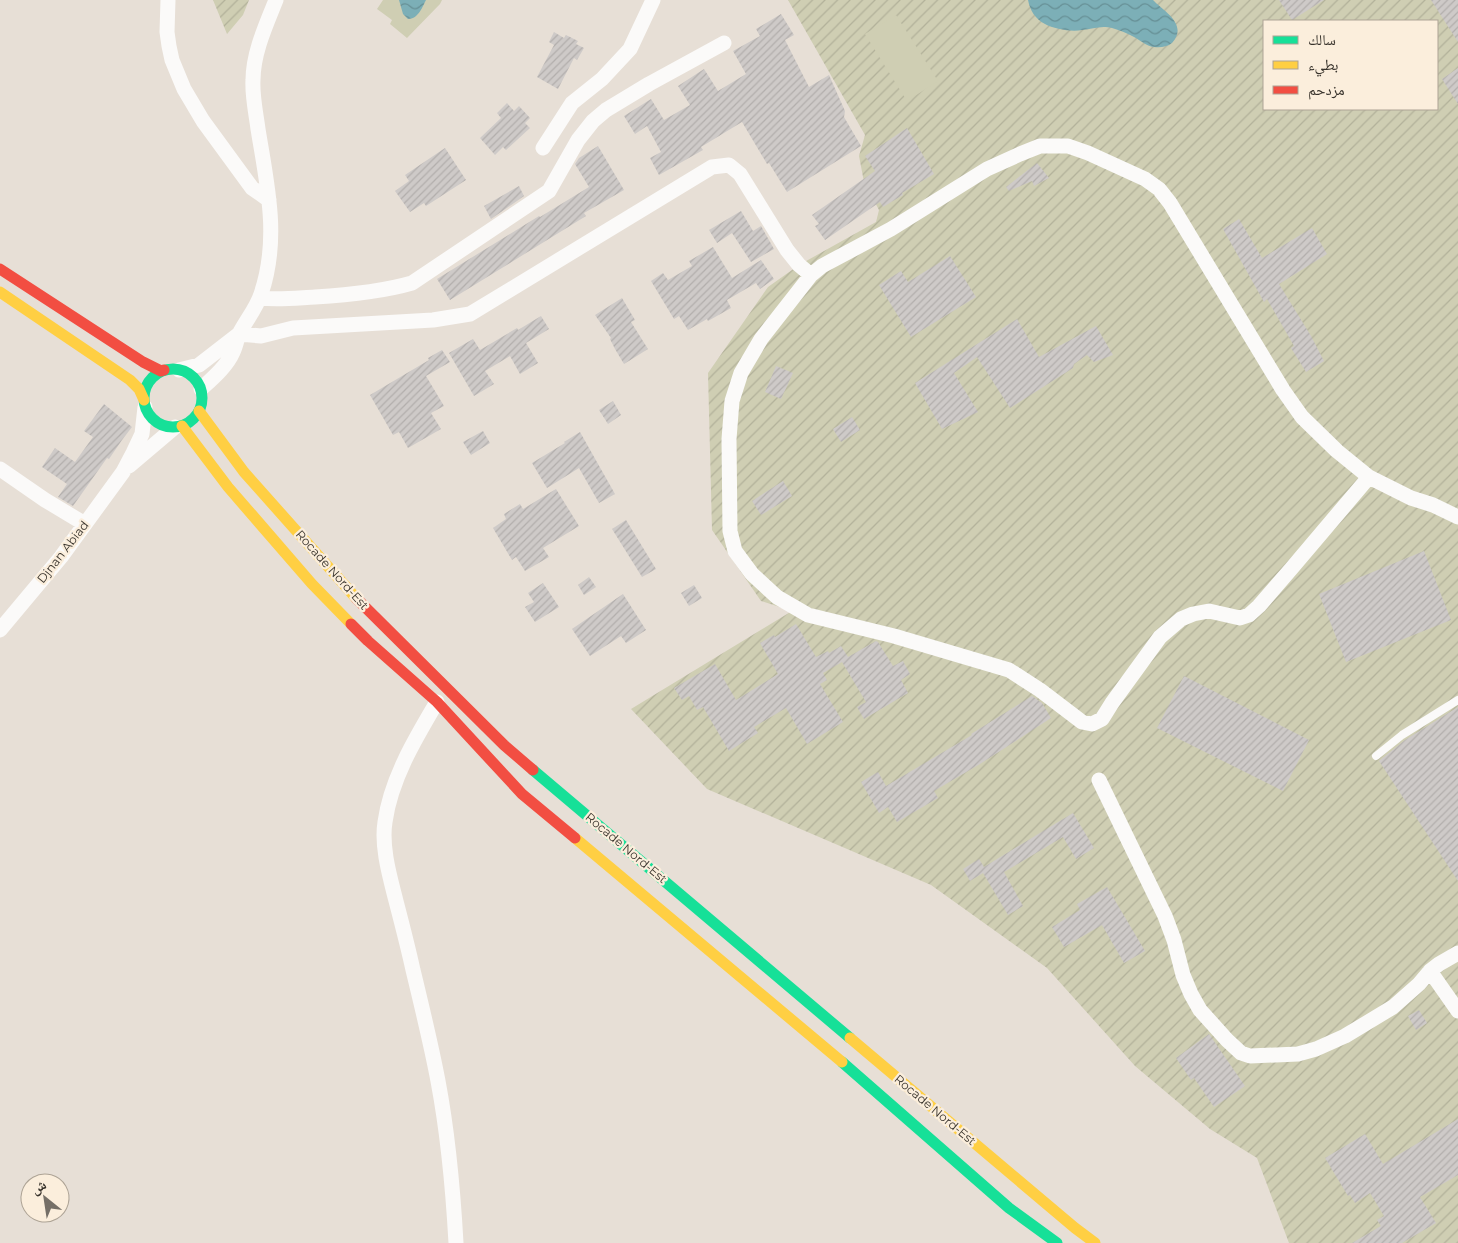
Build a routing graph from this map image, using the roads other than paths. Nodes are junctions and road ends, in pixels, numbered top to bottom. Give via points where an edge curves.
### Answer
1 (168, 0) edge
2 (276, 0) edge
3 (653, 0) edge
4 (724, 43) dead end
5 (543, 148) dead end
6 (269, 200) junction
7 (0, 269) edge
8 (812, 274) junction
9 (0, 292) edge
10 (260, 298) junction
11 (239, 334) junction
12 (172, 370) junction
13 (201, 389) junction
14 (145, 404) junction
15 (199, 411) junction
16 (179, 427) junction
17 (0, 469) edge
18 (122, 472) junction
19 (1369, 477) junction
20 (1458, 518) edge
21 (85, 524) junction
22 (0, 630) edge
23 (1458, 700) edge
24 (437, 702) junction
25 (1376, 756) dead end
26 (1099, 780) dead end
27 (1458, 953) edge
28 (1430, 971) junction
29 (1458, 1011) edge
30 (456, 1243) edge
31 (1057, 1243) edge
32 (1094, 1243) edge

1 - 6 street via 169,46 184,89 252,188
2 - 6 street via 260,41 253,80
3 - 5 street via 630,49 602,80 572,103
4 - 10 street via 606,110 578,140 550,191 412,283 333,296
6 - 10 street via 272,218 270,257
7 - 12 highway via 143,362 161,371
8 - 11 street via 799,265 787,250 740,174 729,165 712,167 470,314 432,320 293,328 261,336
8 - 19 street via 987,169 1020,154 1040,146 1068,146 1088,153 1145,179 1159,189 1302,417 1337,452
8 - 19 street via 760,339 741,373 732,401 728,439 730,531 735,551 752,574 776,597 808,615 1009,670 1082,722 1092,724 1102,720 1160,637 1181,619 1209,611 1240,618 1249,616
9 - 14 highway via 130,380
10 - 11 street
11 - 12 street via 200,365
11 - 13 street via 229,360
12 - 13 highway via 193,376
12 - 14 highway via 157,374 147,385
13 - 15 highway
14 - 16 highway via 149,414 160,424
14 - 18 street via 142,434
15 - 16 highway via 196,418
15 - 32 highway, Rocade Nord-Est via 244,472 350,592 504,745
16 - 18 street
16 - 24 highway, Rocade Nord-Est via 312,584 368,641
17 - 21 street
18 - 21 street, Djnan Abiad
19 - 20 street
21 - 22 street, Djnan Abiad via 61,558
23 - 25 lane via 1402,735
24 - 30 street via 411,747 389,804 384,824 385,854 438,1082
24 - 31 highway, Rocade Nord-Est via 522,794 800,1026 1009,1208
26 - 28 street via 1164,916 1191,994 1200,1010 1241,1053 1250,1056 1298,1054 1316,1049 1393,1007
27 - 28 street
28 - 29 street

